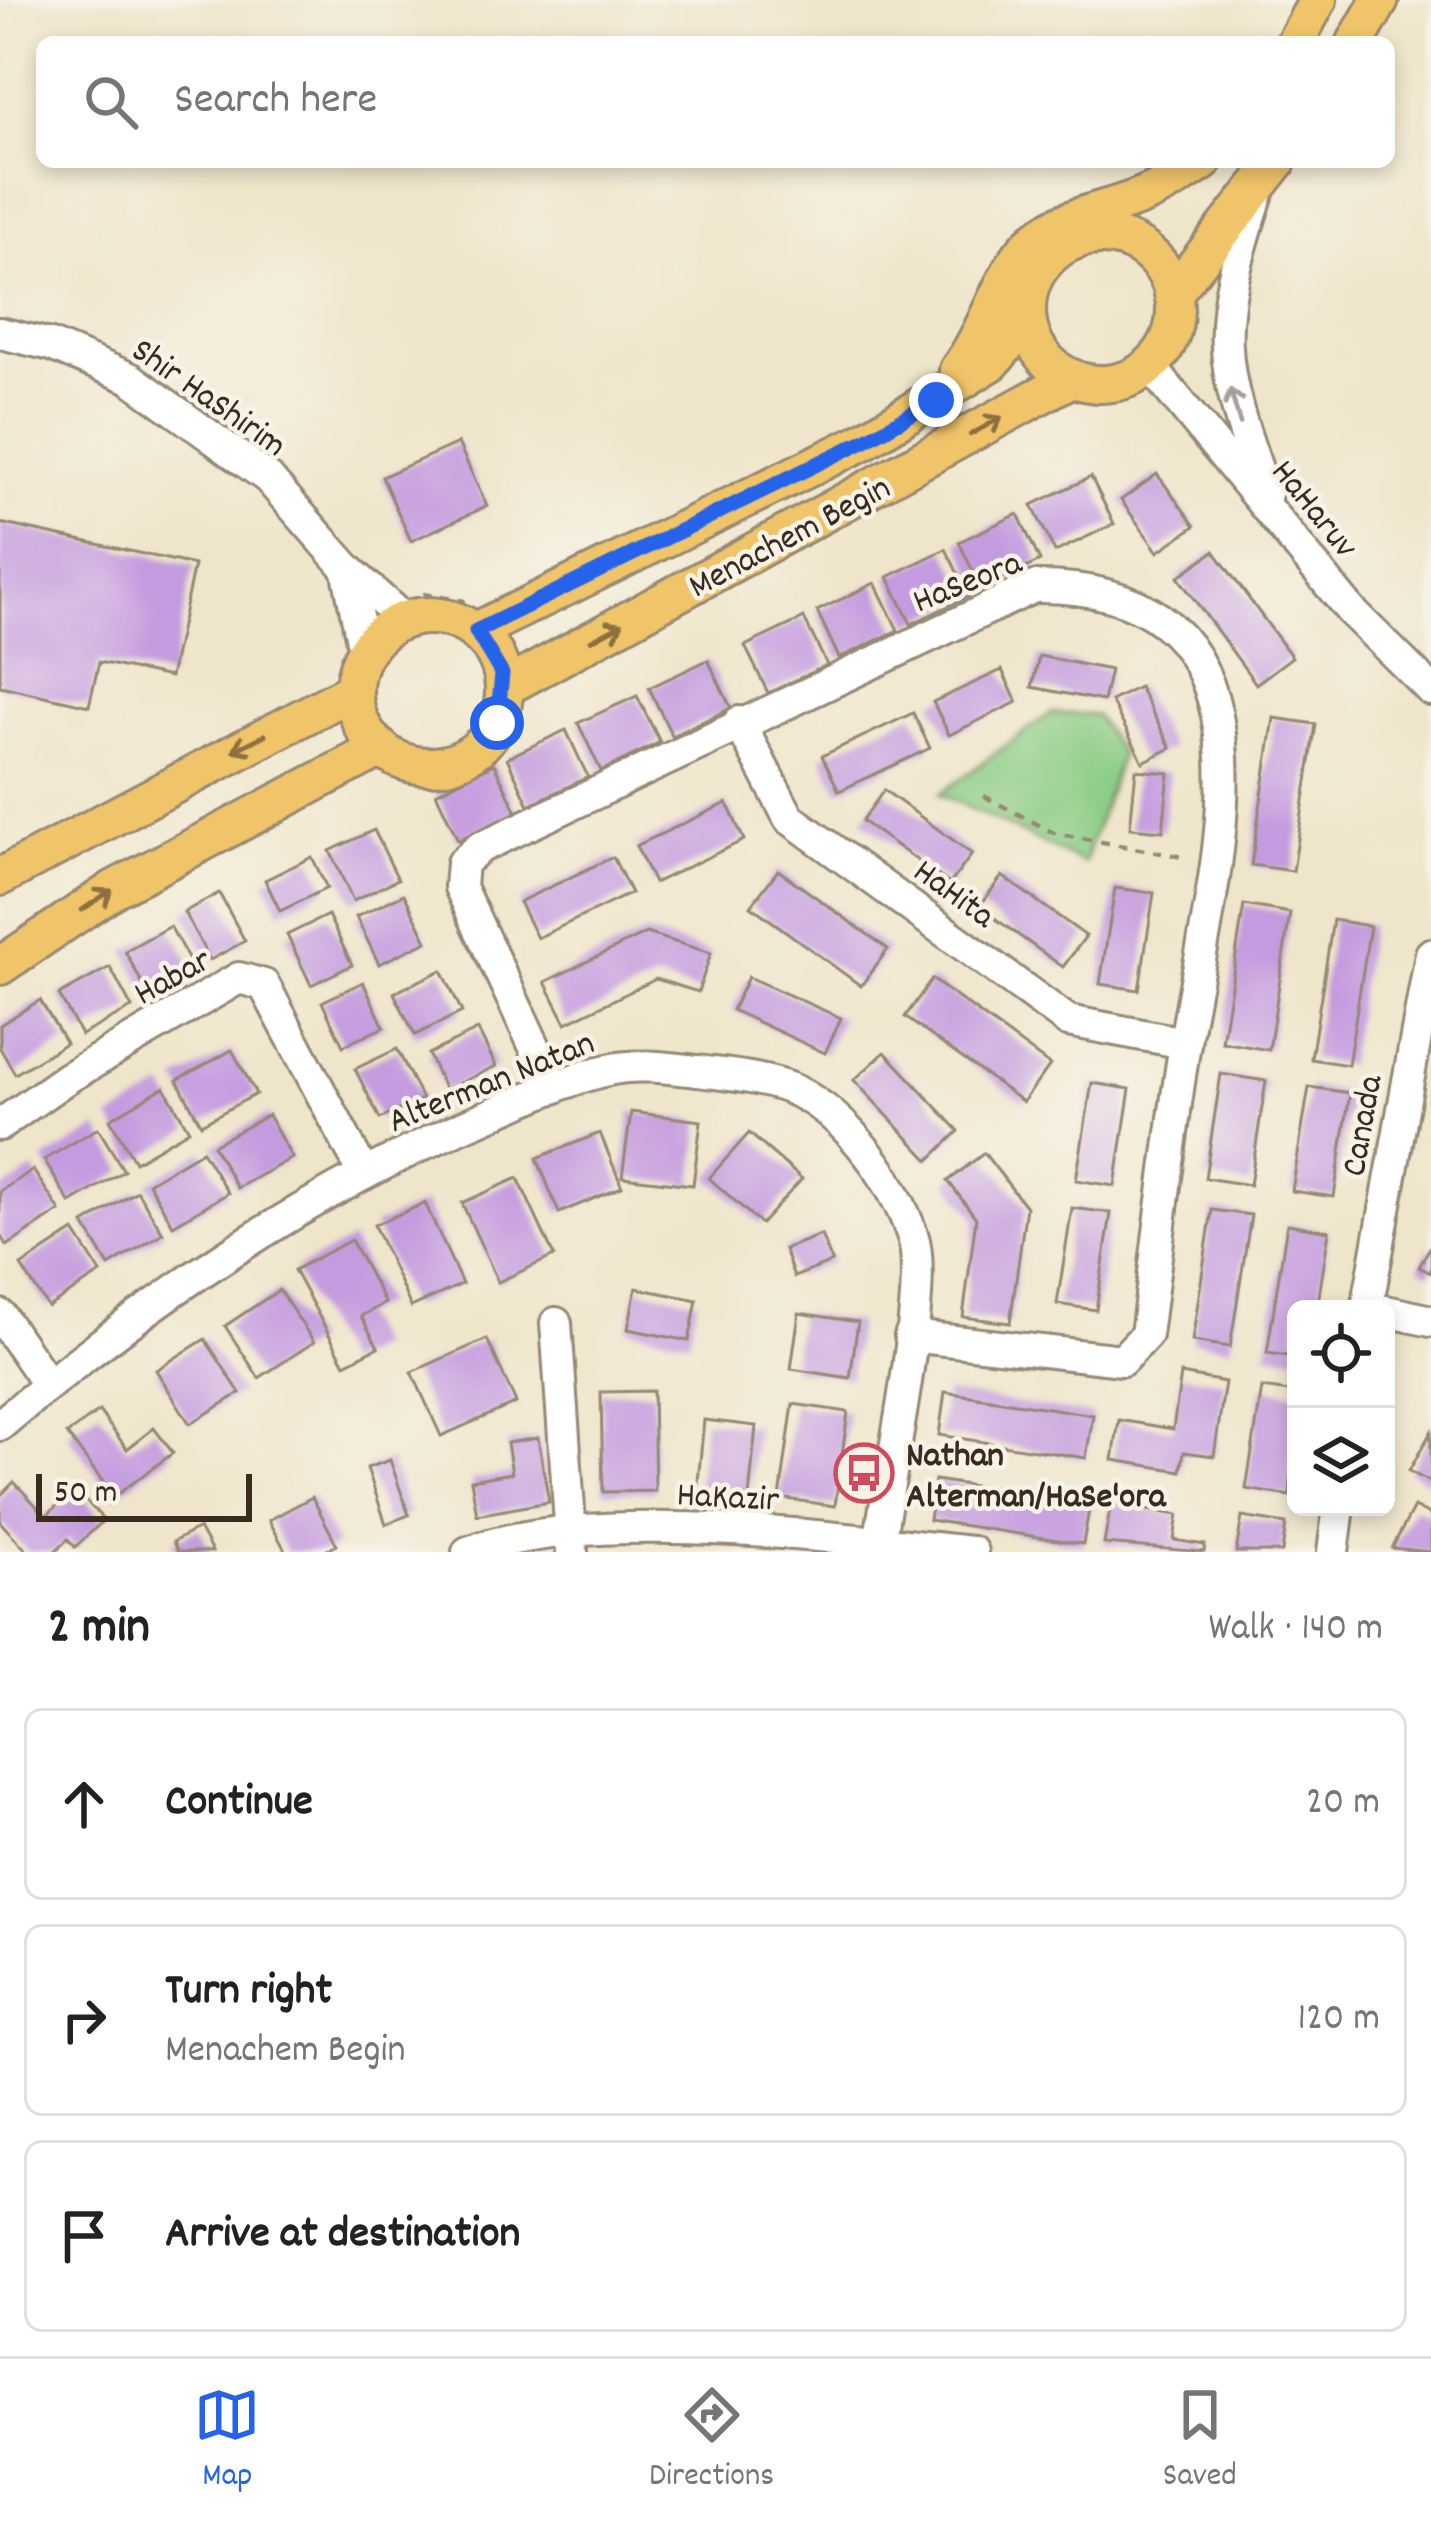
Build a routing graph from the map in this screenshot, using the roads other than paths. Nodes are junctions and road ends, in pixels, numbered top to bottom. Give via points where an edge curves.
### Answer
1 (1318, 0) edge
2 (1380, 0) edge
3 (1298, 36) edge
4 (1359, 36) edge
5 (1194, 168) edge
6 (1200, 168) edge
7 (1268, 175) edge
8 (1129, 242) junction
9 (1173, 294) junction
10 (1027, 321) junction
11 (0, 333) edge
12 (1150, 366) junction
13 (1072, 379) junction
14 (936, 400) junction
15 (1274, 516) junction
16 (347, 568) junction
17 (394, 611) junction
18 (478, 618) junction
19 (364, 651) junction
20 (504, 688) junction
21 (354, 690) junction
22 (1431, 691) edge
23 (739, 722) junction
24 (380, 748) junction
25 (0, 877) edge
26 (1431, 954) edge
27 (0, 966) edge
28 (1185, 1043) junction
29 (554, 1088) junction
30 (0, 1125) edge
31 (364, 1174) junction
32 (1375, 1300) edge
33 (1395, 1313) edge
34 (0, 1315) edge
35 (1431, 1321) edge
36 (556, 1323) dead end
37 (910, 1336) junction
38 (48, 1384) junction
39 (0, 1425) edge
40 (1338, 1516) edge
41 (572, 1542) edge
42 (878, 1547) edge
43 (468, 1552) edge
44 (972, 1552) edge
45 (1333, 1552) edge

1 - 3 main road
2 - 4 main road
5 - 14 main road via 1043,234 1021,256 981,340
6 - 8 main road
7 - 9 main road
15 -> 7 street via 1224,363 1231,274
8 - 9 main road via 1149,255
8 - 10 main road via 1085,238 1064,246 1034,278
9 - 12 main road via 1171,333
10 - 13 main road via 1050,365
10 - 14 main road, Menachem Begin via 992,362
11 - 16 street, Shir HaShirim via 130,378 268,478
12 - 13 main road via 1113,383
12 - 15 street, HaHaruv
20 -> 13 main road, Menachem Begin
14 - 18 main road, Menachem Begin via 862,442
15 - 22 street, HaHaruv
16 - 17 street, Shir HaShirim
16 - 19 street, Shir HaShirim
17 - 18 main road
17 - 19 main road
18 - 20 main road
19 - 21 main road
20 - 24 main road via 497,723 463,758 416,765
21 - 24 main road via 359,722
21 -> 25 main road
23 - 28 street, HaHita via 788,818 1068,1021
23 - 28 street, HaSeora via 1034,587 1143,604 1196,656 1223,759
23 - 29 street, HaSeora via 462,863 460,887
27 -> 24 main road via 114,889
26 - 32 street, Canada
28 - 37 street, HaSeora via 1146,1335 1136,1351 1122,1360
29 - 31 street, Alterman Natan
29 - 37 street, Alterman Natan via 610,1069 662,1067 796,1091 855,1136 915,1241
30 - 31 street, Habar via 239,979 264,985
31 - 38 street, Alterman Natan via 272,1223
33 - 35 street
34 - 38 street
36 - 41 street
37 - 42 street, Alterman Natan
38 - 39 street, Alterman Natan
40 - 45 street
41 - 42 street, HaKazir via 669,1530
41 - 43 street, HaKazir
42 - 44 street, HaKazir

